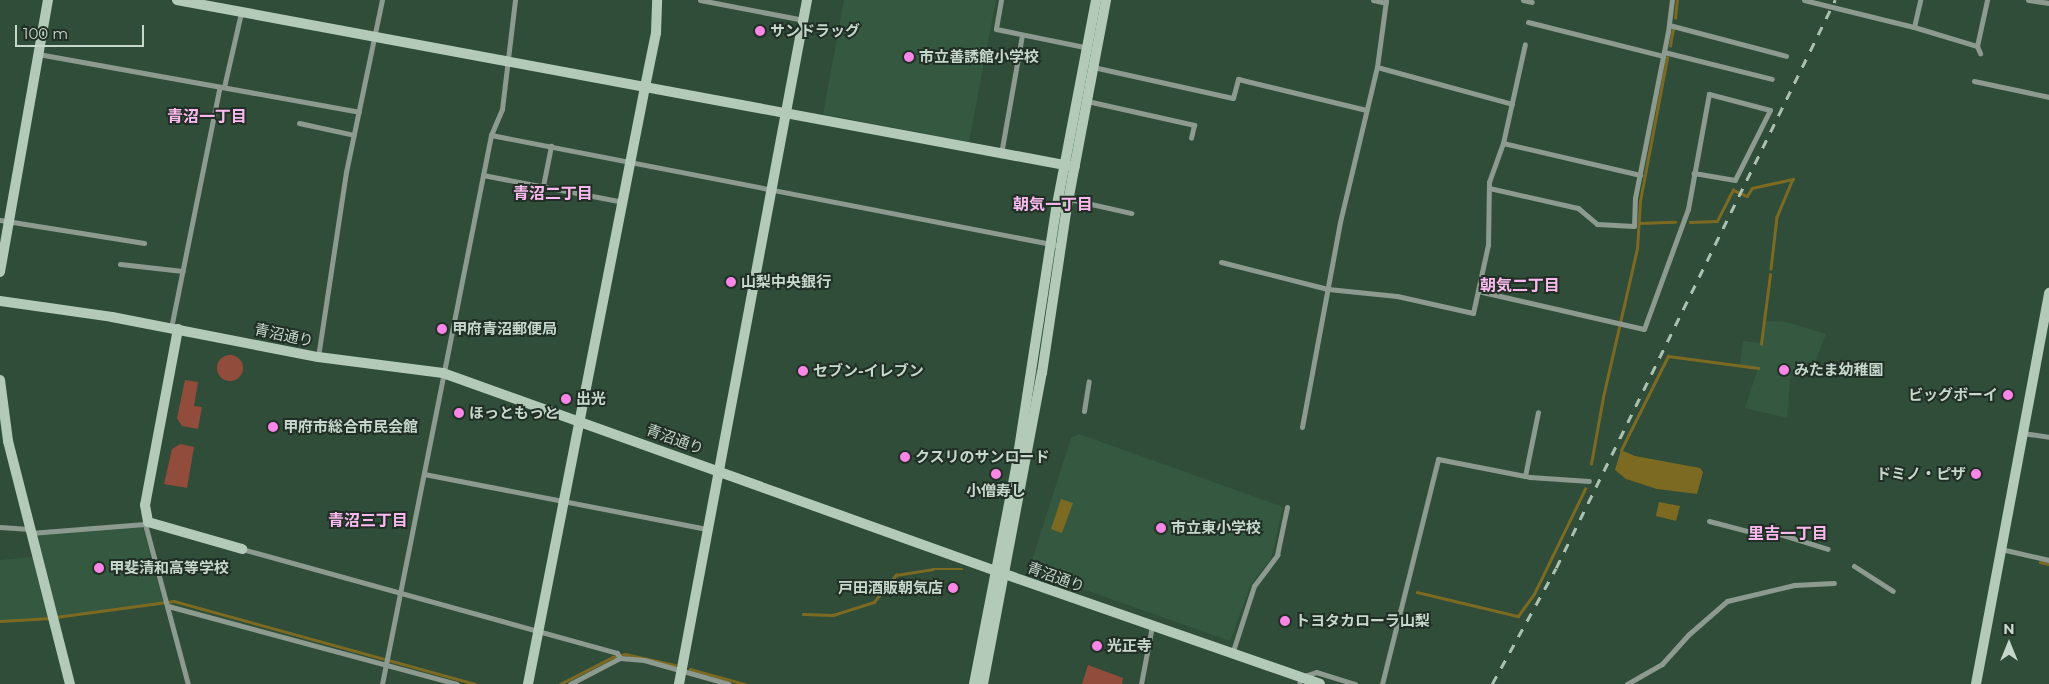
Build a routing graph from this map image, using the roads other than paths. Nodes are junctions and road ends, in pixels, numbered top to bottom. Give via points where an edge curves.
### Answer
1 (48, 0) edge
2 (176, 0) edge
3 (382, 0) edge
4 (515, 0) edge
5 (657, 0) edge
6 (700, 0) edge
7 (807, 0) edge
8 (1001, 0) edge
9 (1096, 0) edge
10 (1106, 0) edge
11 (1373, 0) edge
12 (1523, 0) edge
13 (1672, 0) edge
14 (1804, 0) edge
15 (1920, 0) edge
16 (1987, 0) edge
17 (2028, 0) edge
18 (1386, 1) edge
19 (1532, 2) dead end
20 (1825, 2) edge
21 (2049, 3) edge
22 (241, 13) junction
23 (804, 20) junction
24 (1528, 22) dead end
25 (1669, 25) junction
26 (1914, 27) junction
27 (1022, 35) junction
28 (377, 37) junction
29 (1525, 44) dead end
30 (1976, 46) junction
31 (1092, 48) junction
32 (38, 54) junction
33 (1664, 54) junction
34 (1980, 54) dead end
35 (1786, 56) dead end
36 (508, 60) junction
37 (1094, 67) junction
38 (1377, 67) junction
39 (1772, 79) dead end
40 (1974, 81) dead end
41 (645, 87) junction
42 (222, 88) junction
43 (2049, 97) edge
44 (1087, 102) junction
45 (1512, 104) junction
46 (1366, 110) junction
47 (359, 112) junction
48 (786, 113) junction
49 (299, 123) dead end
50 (354, 135) junction
51 (491, 135) junction
52 (1191, 138) dead end
53 (1503, 143) junction
54 (551, 146) junction
55 (1001, 154) junction
56 (631, 161) junction
57 (1069, 167) junction
58 (1694, 173) junction
59 (483, 175) junction
60 (1640, 175) junction
61 (543, 186) junction
62 (1489, 188) junction
63 (772, 190) junction
64 (1069, 199) junction
65 (623, 202) junction
66 (1131, 213) dead end
67 (5, 221) edge
68 (144, 243) dead end
69 (1050, 244) junction
70 (1061, 246) junction
71 (1221, 262) dead end
72 (120, 264) dead end
73 (183, 271) junction
74 (0, 272) edge
75 (1328, 289) junction
76 (1478, 291) junction
77 (2049, 293) edge
78 (0, 301) edge
79 (174, 328) junction
80 (318, 357) junction
81 (443, 373) junction
82 (0, 380) edge
83 (1089, 381) dead end
84 (1084, 411) dead end
85 (1538, 412) dead end
86 (578, 420) junction
87 (1302, 427) dead end
88 (2022, 433) junction
89 (2049, 438) edge
90 (720, 471) junction
91 (424, 474) junction
92 (1524, 476) junction
93 (1589, 481) dead end
94 (563, 500) junction
95 (1287, 507) dead end
96 (1709, 521) dead end
97 (147, 523) junction
98 (0, 527) edge
99 (707, 530) junction
100 (29, 531) junction
101 (2000, 548) junction
102 (242, 549) joint
103 (1828, 549) dead end
104 (2049, 560) edge
105 (1854, 566) dead end
106 (1000, 573) junction
107 (1834, 583) dead end
108 (1893, 591) dead end
109 (400, 594) junction
110 (168, 605) junction
111 (1152, 626) junction
112 (538, 631) junction
113 (1232, 654) junction
114 (619, 656) junction
115 (386, 662) junction
116 (682, 670) junction
117 (1302, 682) edge
118 (70, 684) edge
119 (188, 684) edge
120 (382, 684) edge
121 (457, 684) edge
122 (528, 684) edge
123 (570, 684) edge
124 (679, 684) edge
125 (729, 684) edge
126 (974, 684) edge
127 (983, 684) edge
128 (1141, 684) edge
129 (1319, 684) edge
130 (1355, 684) edge
131 (1382, 684) edge
132 (1627, 684) edge
133 (1976, 684) edge

1 - 32 street
2 - 22 street
3 - 28 street
4 - 36 street
5 - 41 street via 656,33
6 - 23 street
7 - 23 street
8 - 27 street via 996,29
9 - 31 street
10 - 31 street
11 - 18 street
12 - 19 street
13 - 25 street
14 - 20 street
15 - 26 street
16 - 30 street
17 - 21 street
18 - 38 street
20 - 26 street
22 - 28 street
22 - 42 street
23 - 48 street
24 - 33 street
25 - 33 street
25 - 35 street
26 - 30 street
27 - 31 street
27 - 55 street
28 - 36 street
28 - 47 street
29 - 45 street
30 - 34 street
31 - 37 street
31 - 57 street
32 - 42 street
32 - 67 street
33 - 39 street
33 - 60 street
36 - 41 street
36 - 51 street via 502,109
37 - 44 street
37 - 46 street via 1233,98 1238,79
38 - 45 street
38 - 46 street
40 - 43 street
41 - 48 street
41 - 56 street
42 - 47 street
42 - 73 street
44 - 52 street via 1194,125
44 - 57 street
45 - 53 street
46 - 75 street
47 - 50 street
48 - 55 street
48 - 63 street
49 - 50 street
50 - 80 street
51 - 54 street
51 - 59 street
53 - 60 street
53 - 62 street
54 - 56 street
54 - 61 street
55 - 57 street
56 - 63 street
56 - 65 street
57 - 64 street
57 - 69 street
58 - 58 street via 1709,94 1770,110 1735,180
58 - 76 street via 1688,209 1644,329
59 - 61 street
59 - 81 street
60 - 62 street via 1634,226 1597,224 1578,208
61 - 65 street
62 - 76 street via 1488,245
63 - 69 street
63 - 90 street
64 - 66 street
64 - 70 street
65 - 86 street
67 - 68 street
67 - 74 street
69 - 70 street
69 - 106 street
70 - 106 street via 1042,373
71 - 75 street
72 - 73 street
73 - 79 street
75 - 76 street via 1397,296 1473,313
75 - 87 street
77 - 88 street
78 - 79 street, 青沼通り
79 - 80 street, 青沼通り
79 - 97 street via 145,505
80 - 81 street, 青沼通り
81 - 86 street, 青沼通り
81 - 91 street
82 - 100 street via 8,441
83 - 84 street
85 - 92 street
86 - 90 street, 青沼通り
86 - 94 street
88 - 89 street
88 - 101 street
90 - 99 street
90 - 106 street, 青沼通り
91 - 94 street
91 - 109 street
92 - 93 street
92 - 131 street via 1438,459
94 - 99 street
94 - 112 street
95 - 113 street via 1277,555 1254,586
96 - 103 street via 1755,533 1776,533
97 - 100 street
97 - 102 street
97 - 110 street
98 - 100 street
99 - 116 street
100 - 118 street
101 - 104 street
101 - 133 street
102 - 109 street
105 - 108 street
106 - 111 street, 青沼通り
106 - 126 street
106 - 127 street
107 - 132 street via 1794,585 1727,600 1662,664
109 - 112 street
109 - 115 street
110 - 115 street
110 - 119 street
111 - 113 street, 青沼通り
111 - 128 street
112 - 114 street
112 - 122 street
113 - 117 street, 青沼通り
114 - 116 street
114 - 123 street
115 - 120 street
115 - 121 street
116 - 124 street
116 - 125 street
117 - 129 street, 青沼通り
117 - 130 street via 1316,672

